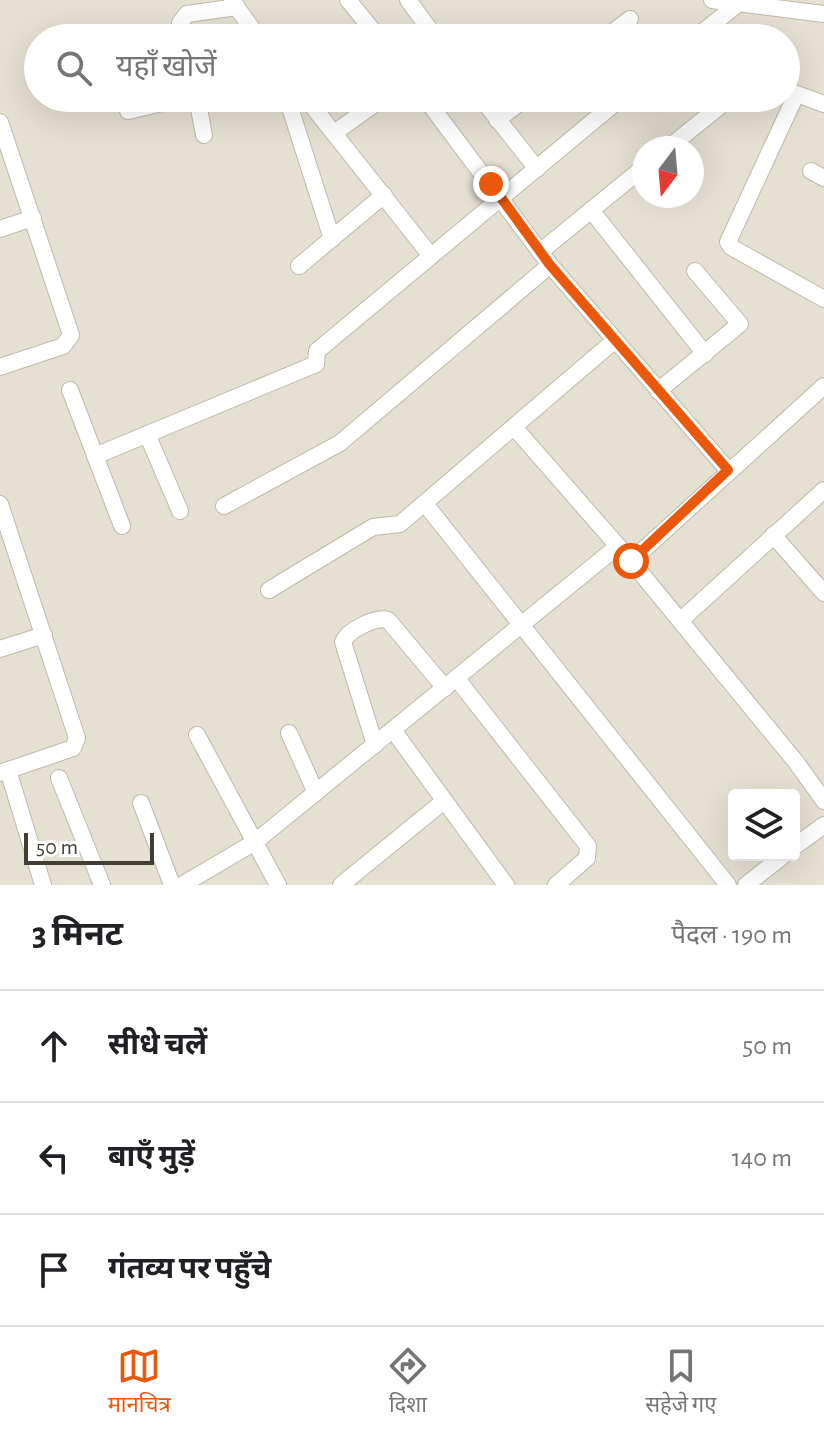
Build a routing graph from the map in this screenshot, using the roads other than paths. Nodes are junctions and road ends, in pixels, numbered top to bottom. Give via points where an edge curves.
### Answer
1 (348, 0) edge
2 (408, 0) edge
3 (712, 0) edge
4 (234, 4) edge
5 (738, 4) junction
6 (824, 14) edge
7 (630, 19) dead end
8 (180, 24) edge
9 (249, 24) edge
10 (368, 24) edge
11 (426, 24) edge
12 (623, 24) edge
13 (713, 24) edge
14 (800, 96) edge
15 (824, 104) edge
16 (200, 112) edge
17 (291, 112) edge
18 (317, 112) edge
19 (363, 112) edge
20 (436, 112) edge
21 (491, 112) edge
22 (508, 112) edge
23 (604, 112) edge
24 (713, 112) edge
25 (783, 112) edge
26 (497, 120) junction
27 (0, 122) edge
28 (334, 133) junction
29 (204, 135) dead end
30 (683, 136) edge
31 (537, 169) junction
32 (632, 177) edge
33 (384, 195) junction
34 (501, 198) junction
35 (591, 210) junction
36 (33, 218) junction
37 (0, 229) edge
38 (332, 239) junction
39 (431, 256) junction
40 (545, 258) junction
41 (299, 266) dead end
42 (695, 271) dead end
43 (824, 299) edge
44 (614, 341) junction
45 (705, 354) junction
46 (0, 367) edge
47 (824, 386) edge
48 (70, 390) dead end
49 (658, 391) junction
50 (514, 427) junction
51 (147, 434) junction
52 (95, 456) junction
53 (728, 470) junction
54 (824, 490) edge
55 (426, 505) junction
56 (224, 506) dead end
57 (1, 510) edge
58 (180, 511) dead end
59 (122, 526) dead end
60 (773, 535) junction
61 (618, 546) junction
62 (631, 561) junction
63 (269, 590) dead end
64 (824, 593) edge
65 (680, 621) junction
66 (521, 622) junction
67 (44, 635) junction
68 (0, 649) edge
69 (451, 684) junction
70 (393, 730) junction
71 (289, 733) dead end
72 (197, 735) dead end
73 (375, 745) junction
74 (4, 772) edge
75 (59, 778) dead end
76 (316, 793) junction
77 (444, 801) junction
78 (824, 801) edge
79 (141, 803) dead end
80 (824, 825) edge
81 (255, 842) junction
82 (800, 843) edge
83 (776, 861) edge
84 (362, 878) edge
85 (43, 885) edge
86 (102, 885) edge
87 (172, 885) edge
88 (182, 885) edge
89 (278, 885) edge
90 (341, 885) edge
91 (506, 885) edge
92 (556, 885) edge
93 (728, 885) edge
94 (746, 885) edge

1 - 10 street
2 - 11 street
3 - 5 street
4 - 8 street via 187,14
4 - 9 street
5 - 6 street
5 - 13 street
7 - 12 street
14 - 15 street
16 - 29 street
17 - 38 street
18 - 28 street
19 - 28 street
20 - 34 street
21 - 26 street
22 - 26 street
23 - 31 street
24 - 30 street
25 - 43 street via 728,242
26 - 31 street
27 - 36 street
28 - 33 street
31 - 34 street
32 - 35 street
33 - 38 street
33 - 39 street
34 - 39 street
34 - 40 street
35 - 40 street
35 - 45 street
36 - 37 street
36 - 46 street via 71,335 69,343
38 - 41 street
39 - 51 street via 317,351 314,366
40 - 44 street
40 - 56 street via 340,443
42 - 45 street via 740,324
44 - 49 street
44 - 50 street
45 - 49 street
47 - 53 street
48 - 52 street
49 - 53 street
50 - 55 street
50 - 61 street
51 - 52 street
51 - 58 street
52 - 59 street
53 - 62 street
54 - 60 street
55 - 63 street via 400,524 373,527
55 - 66 street
57 - 67 street
60 - 64 street
60 - 65 street
61 - 62 street
61 - 66 street
62 - 65 street
65 - 78 street
66 - 69 street
66 - 93 street
67 - 68 street
67 - 74 street via 77,744
69 - 70 street
69 - 73 street via 388,620 380,618 347,635 343,642
69 - 92 street via 588,846 587,858
70 - 73 street
70 - 77 street
71 - 76 street
72 - 81 street
73 - 76 street
74 - 85 street
75 - 86 street
76 - 81 street
77 - 84 street
77 - 91 street
79 - 87 street
80 - 82 street
81 - 88 street
81 - 89 street
83 - 94 street
84 - 90 street

